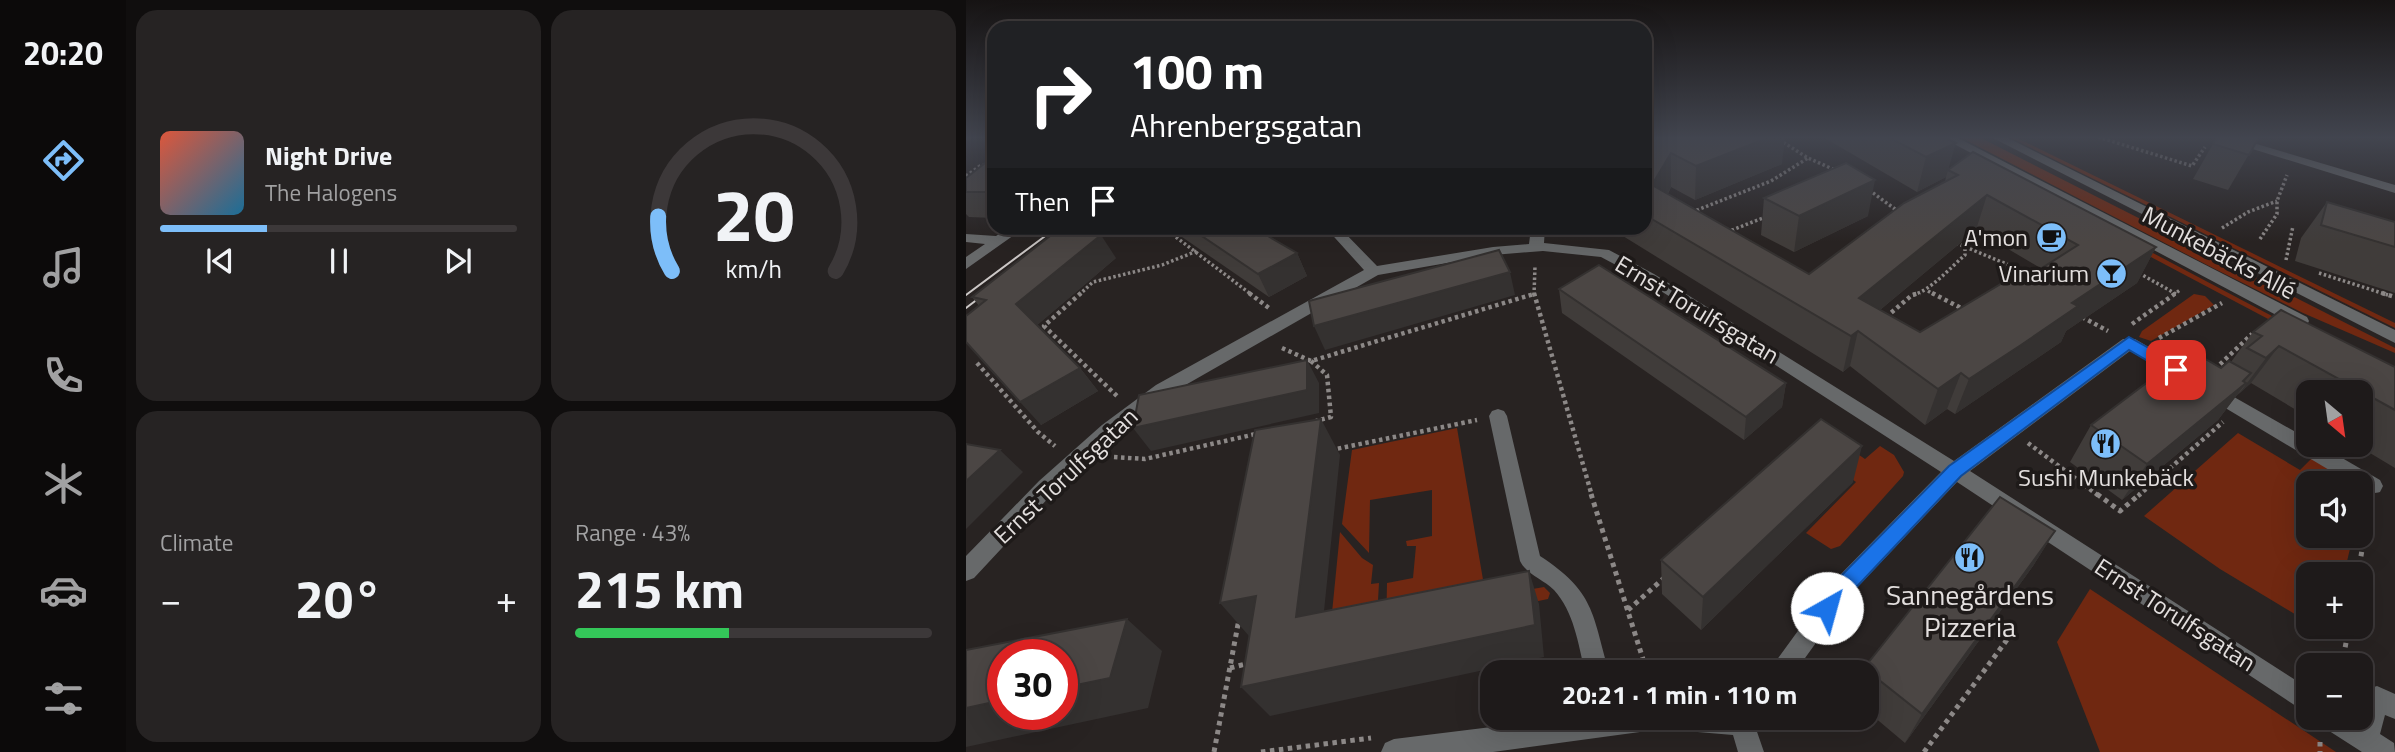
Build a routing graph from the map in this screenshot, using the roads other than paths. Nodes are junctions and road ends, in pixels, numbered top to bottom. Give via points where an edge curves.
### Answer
1 (2014, 172) edge
2 (2067, 172) edge
3 (2338, 172) edge
4 (2395, 189) edge
5 (1007, 235) edge
6 (1340, 235) edge
7 (1537, 235) edge
8 (966, 238) edge
9 (998, 241) junction
10 (1534, 254) junction
11 (966, 264) edge
12 (1374, 271) junction
13 (2311, 327) edge
14 (2395, 337) edge
15 (1498, 416) road end
16 (1955, 471) junction
17 (2347, 471) edge
18 (966, 571) edge
19 (1594, 660) edge
20 (1789, 660) edge
21 (2296, 694) edge
22 (2395, 707) edge
23 (1549, 730) edge
24 (1746, 730) edge
25 (2351, 730) edge
26 (2376, 746) edge
27 (1394, 752) edge
28 (1751, 752) edge

1 - 13 street, Munkebäcks Allé
2 - 14 street, Munkebäcks Allé
3 - 4 street
5 - 9 street
6 - 12 street
7 - 10 street
8 - 9 street
9 - 11 street
10 - 12 street, Ernst Torulfsgatan via 1493,251
10 - 16 street, Ernst Torulfsgatan via 1584,249 1624,262
12 - 18 street, Ernst Torulfsgatan via 1162,390 1046,487
15 - 19 street via 1531,561 1560,581 1580,605
16 - 17 street via 2129,339
16 - 20 street via 1843,587
16 - 21 street, Ernst Torulfsgatan
22 - 26 street via 2377,698
23 - 27 street
24 - 28 street
25 - 26 street

